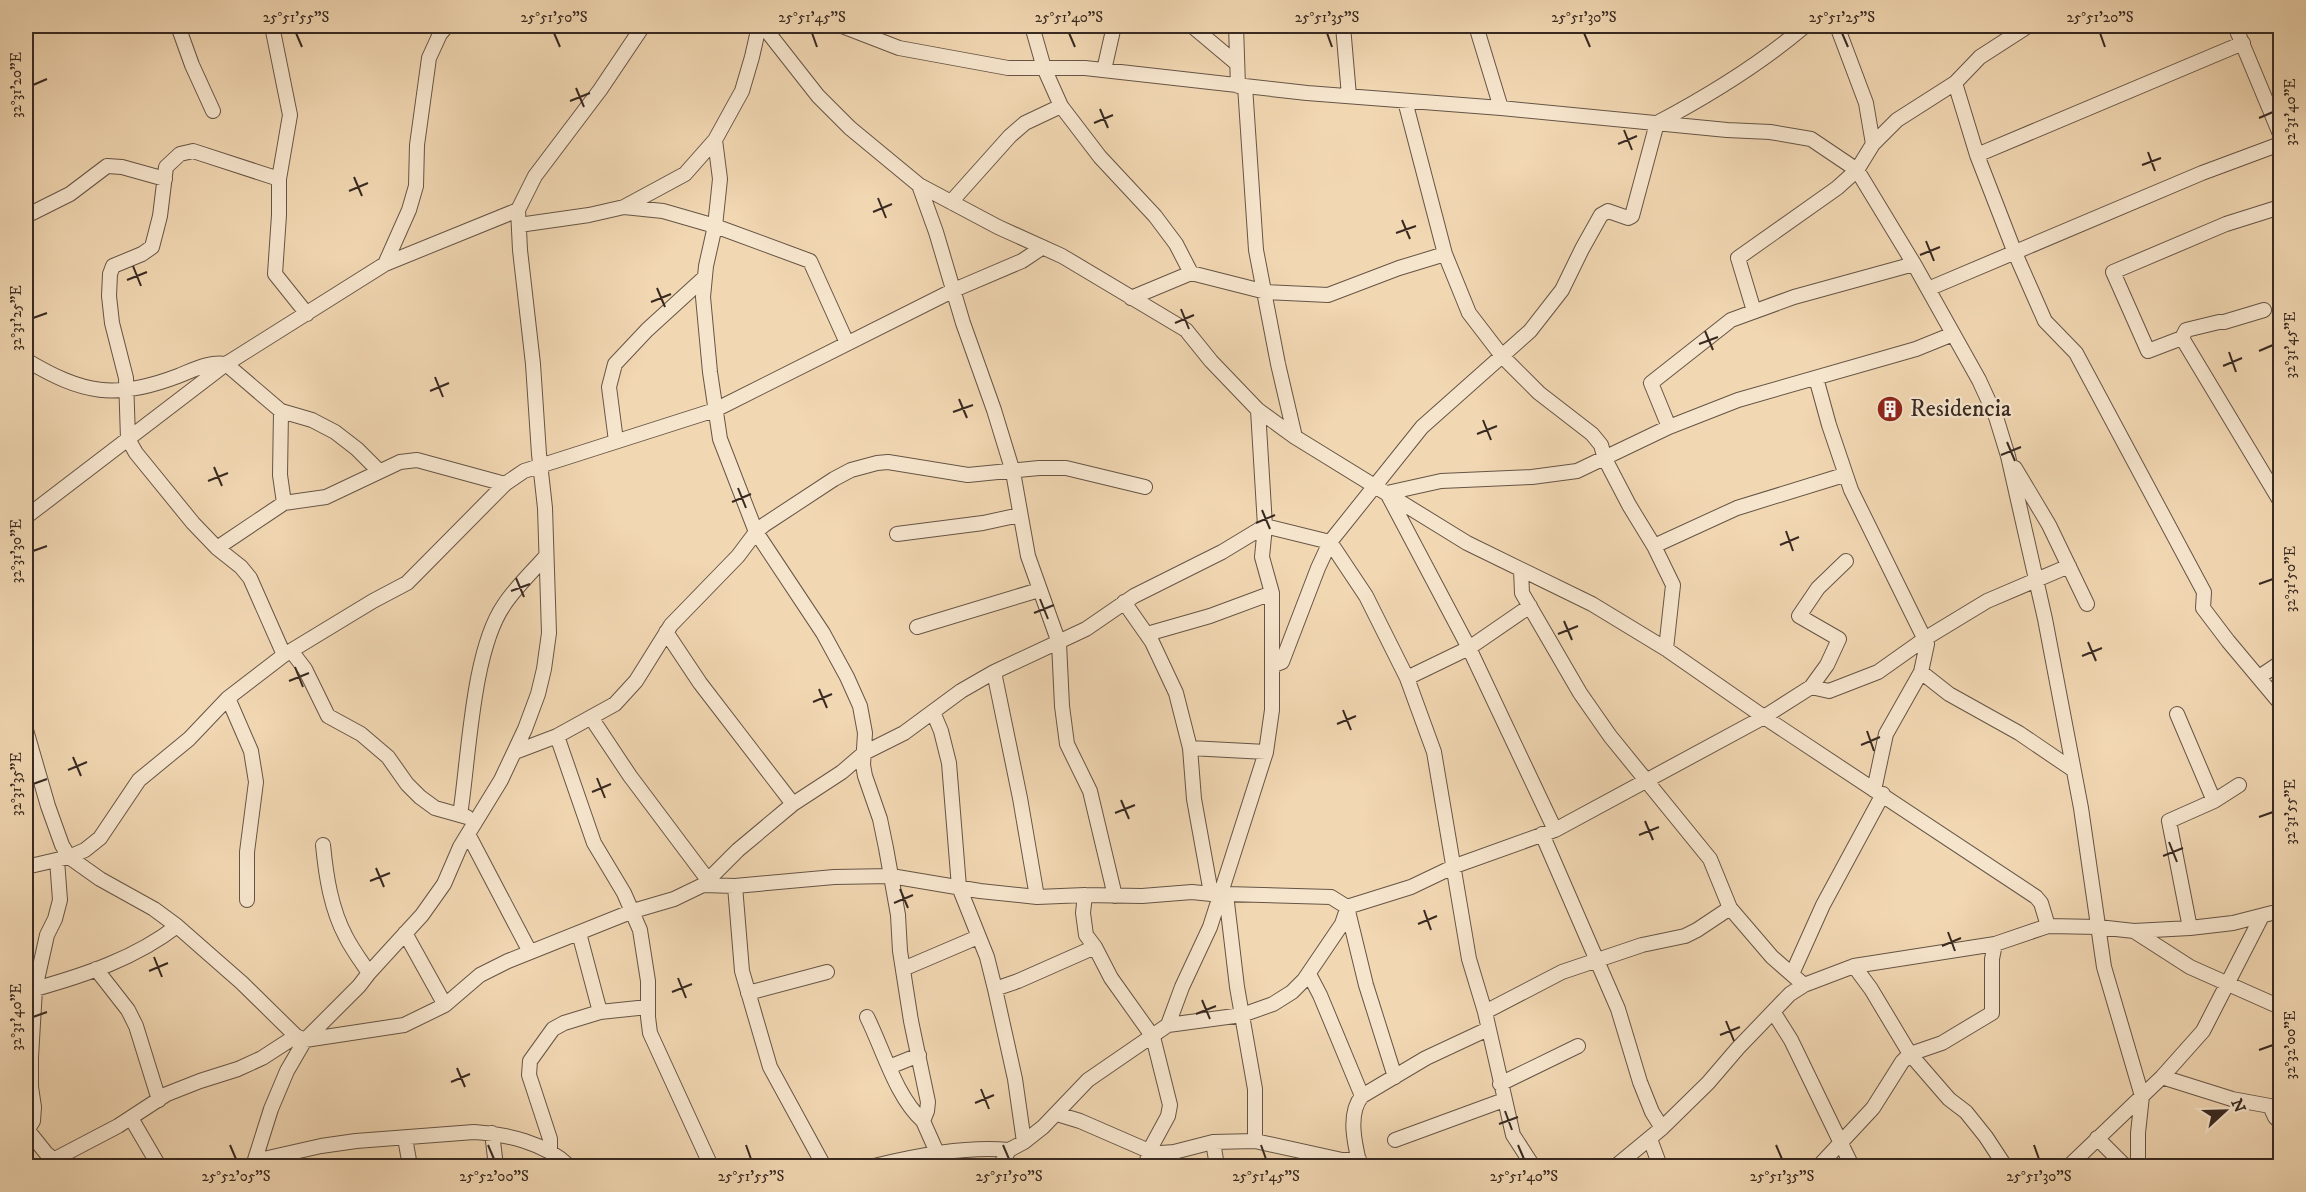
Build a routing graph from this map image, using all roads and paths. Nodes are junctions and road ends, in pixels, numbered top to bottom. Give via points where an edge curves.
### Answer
1 (178, 26) edge
2 (272, 26) edge
3 (447, 26) edge
4 (643, 26) edge
5 (761, 26) edge
6 (842, 26) edge
7 (1032, 26) edge
8 (1114, 26) edge
9 (1192, 26) edge
10 (1236, 26) edge
11 (1343, 26) edge
12 (1476, 26) edge
13 (1805, 26) edge
14 (1837, 26) edge
15 (2028, 26) edge
16 (2235, 26) edge
17 (2243, 43) junction
18 (1236, 63) junction
19 (1044, 68) junction
20 (1104, 70) junction
21 (1955, 82) junction
22 (1241, 86) junction
23 (1349, 96) junction
24 (1405, 101) junction
25 (2274, 101) edge
26 (1061, 106) junction
27 (1501, 108) junction
28 (213, 111) dead end
29 (1657, 123) junction
30 (2280, 134) edge
31 (715, 140) junction
32 (1873, 144) junction
33 (2280, 144) edge
34 (1977, 155) junction
35 (1857, 170) junction
36 (165, 179) junction
37 (279, 179) junction
38 (919, 185) junction
39 (951, 202) junction
40 (624, 207) junction
41 (2280, 207) edge
42 (518, 210) junction
43 (26, 216) edge
44 (519, 225) junction
45 (715, 226) junction
46 (1043, 247) junction
47 (2014, 253) junction
48 (1445, 254) junction
49 (385, 264) junction
50 (1914, 264) junction
51 (1191, 273) junction
52 (705, 277) junction
53 (954, 290) junction
54 (1928, 290) junction
55 (1266, 292) junction
56 (1131, 298) junction
57 (1754, 310) junction
58 (2264, 310) dead end
59 (307, 314) junction
60 (1953, 334) junction
61 (2182, 338) junction
62 (847, 343) junction
63 (1502, 356) junction
64 (26, 360) edge
65 (226, 364) junction
66 (171, 378) junction
67 (1816, 378) junction
68 (128, 391) junction
69 (182, 399) junction
70 (715, 410) junction
71 (1258, 410) junction
72 (281, 411) junction
73 (1669, 427) junction
74 (1295, 437) junction
75 (128, 439) junction
76 (616, 441) junction
77 (2008, 456) junction
78 (1605, 459) junction
79 (540, 465) junction
80 (379, 471) junction
81 (1012, 472) junction
82 (1844, 475) junction
83 (505, 484) junction
84 (1145, 487) dead end
85 (1382, 490) junction
86 (2280, 501) edge
87 (284, 503) junction
88 (1020, 515) junction
89 (26, 517) edge
90 (1265, 526) junction
91 (756, 532) junction
92 (897, 534) dead end
93 (1330, 542) junction
94 (1654, 546) junction
95 (217, 548) junction
96 (546, 556) junction
97 (1846, 561) dead end
98 (2069, 566) junction
99 (1521, 570) junction
100 (2036, 579) junction
101 (1039, 590) junction
102 (1272, 593) junction
103 (1124, 602) junction
104 (2087, 604) dead end
105 (1530, 606) junction
106 (917, 627) dead end
107 (666, 633) junction
108 (1147, 634) junction
109 (1926, 638) junction
110 (1059, 643) junction
111 (1469, 648) junction
112 (1666, 649) junction
113 (288, 654) junction
114 (2280, 663) edge
115 (1274, 665) junction
116 (994, 672) junction
117 (1922, 672) junction
118 (2259, 677) junction
119 (1407, 678) junction
120 (1811, 687) junction
121 (228, 698) junction
122 (2280, 703) edge
123 (933, 712) junction
124 (2177, 714) dead end
125 (1764, 717) junction
126 (592, 719) junction
127 (26, 732) edge
128 (557, 736) junction
129 (1190, 748) junction
130 (515, 752) junction
131 (1266, 752) junction
132 (864, 753) junction
133 (2072, 769) junction
134 (1647, 781) junction
135 (2239, 785) dead end
136 (1878, 792) junction
137 (2214, 801) junction
138 (793, 804) junction
139 (460, 815) junction
140 (477, 820) junction
141 (1549, 832) junction
142 (468, 834) junction
143 (323, 845) dead end
144 (63, 858) junction
145 (1455, 866) junction
146 (26, 867) edge
147 (891, 876) junction
148 (705, 883) junction
149 (735, 886) junction
150 (959, 887) junction
151 (1219, 894) junction
152 (1085, 895) junction
153 (1115, 896) junction
154 (1037, 897) junction
155 (247, 900) dead end
156 (1347, 907) junction
157 (1730, 908) junction
158 (633, 911) junction
159 (2274, 913) edge
160 (177, 926) junction
161 (2048, 926) junction
162 (2098, 927) junction
163 (2190, 928) junction
164 (2134, 931) junction
165 (405, 933) junction
166 (579, 933) junction
167 (978, 937) junction
168 (1995, 944) junction
169 (1095, 947) junction
170 (530, 952) junction
171 (1596, 960) junction
172 (26, 961) edge
173 (40, 962) junction
174 (1854, 966) junction
175 (96, 969) junction
176 (903, 969) junction
177 (827, 972) dead end
178 (369, 973) junction
179 (1309, 974) junction
180 (1792, 974) junction
181 (2226, 982) junction
182 (1804, 985) junction
183 (35, 989) junction
184 (995, 989) junction
185 (748, 993) junction
186 (445, 1005) junction
187 (648, 1007) junction
188 (2280, 1007) edge
189 (600, 1012) junction
190 (1485, 1012) junction
191 (1774, 1012) junction
192 (1242, 1014) junction
193 (867, 1017) dead end
194 (1168, 1025) junction
195 (1488, 1029) junction
196 (1153, 1037) junction
197 (300, 1038) junction
198 (1578, 1046) dead end
199 (1910, 1054) junction
200 (919, 1055) junction
201 (889, 1067) junction
202 (1395, 1077) junction
203 (2162, 1077) junction
204 (1500, 1084) junction
205 (1362, 1096) junction
206 (2142, 1096) junction
207 (159, 1100) junction
208 (1504, 1100) junction
209 (2275, 1104) edge
210 (1056, 1114) junction
211 (130, 1118) junction
212 (923, 1120) junction
213 (2280, 1122) edge
214 (1662, 1128) junction
215 (27, 1129) edge
216 (492, 1133) junction
217 (405, 1138) junction
218 (2097, 1138) junction
219 (1650, 1139) junction
220 (1395, 1140) dead end
221 (1255, 1141) junction
222 (1024, 1142) junction
223 (1213, 1142) junction
224 (1841, 1144) junction
225 (1009, 1150) junction
226 (1149, 1151) junction
227 (550, 1152) junction
228 (941, 1161) edge
229 (1360, 1163) edge
230 (56, 1164) edge
231 (254, 1165) edge
232 (159, 1167) edge
233 (410, 1167) edge
234 (496, 1167) edge
235 (569, 1167) edge
236 (711, 1167) edge
237 (824, 1167) edge
238 (874, 1167) edge
239 (1000, 1167) edge
240 (1146, 1167) edge
241 (1217, 1167) edge
242 (1533, 1167) edge
243 (1616, 1167) edge
244 (1659, 1167) edge
245 (1818, 1167) edge
246 (1852, 1167) edge
247 (2005, 1167) edge
248 (2069, 1167) edge
249 (2125, 1167) edge
250 (2138, 1167) edge

1 - 28 street
2 - 37 street via 290,115
3 - 49 street via 429,58 417,145 416,186
4 - 42 street via 535,176
5 - 31 street via 742,91
5 - 38 street via 818,96
6 - 19 street via 899,48 1008,68
7 - 19 street
8 - 20 street
9 - 18 street
10 - 18 street
11 - 23 street
12 - 27 street
13 - 29 street via 1756,66
14 - 32 street via 1866,103
15 - 21 street via 1980,57
16 - 17 street
17 - 25 street
17 - 34 street
18 - 22 street
19 - 20 street
19 - 26 street
20 - 22 street
21 - 32 street via 1897,120
21 - 34 street
22 - 23 street
22 - 55 street via 1256,250
23 - 24 street
24 - 27 street
24 - 48 street
25 - 30 street
26 - 39 street via 1026,123 1010,136
26 - 51 street via 1100,157 1155,216
27 - 29 street
29 - 35 street via 1810,139
29 - 63 street via 1635,212 1628,218 1608,211 1601,215 1563,290 1530,332
31 - 40 street via 685,174
31 - 45 street via 720,179
32 - 35 street
33 - 47 street
34 - 47 street
35 - 50 street
35 - 57 street via 1738,258
36 - 37 street via 171,161 193,151
36 - 43 street via 107,166 70,194
36 - 68 street via 152,247 113,266 110,274 112,323
37 - 59 street via 275,274
38 - 39 street
38 - 53 street
39 - 46 street
40 - 44 street
40 - 45 street via 663,211
41 - 61 street via 2226,224 2113,272 2148,351
42 - 44 street
42 - 49 street
44 - 79 street
45 - 52 street
45 - 62 street via 810,261
46 - 53 street via 1022,261
46 - 56 street
47 - 54 street
47 - 118 street via 2045,321 2076,353 2204,592 2204,608
48 - 55 street via 1328,295
48 - 63 street via 1469,313
49 - 59 street
50 - 54 street
50 - 57 street
51 - 55 street
51 - 56 street
52 - 70 street via 706,339
52 - 76 street via 615,364 609,387
53 - 62 street
53 - 81 street
54 - 60 street
55 - 74 street
56 - 71 street via 1186,330
57 - 73 street via 1731,320 1651,383
58 - 61 street via 2195,326 2186,330
59 - 65 street
60 - 67 street
60 - 77 street via 1996,417
61 - 86 street
62 - 70 street
63 - 78 street via 1539,393 1592,434
63 - 85 street via 1422,427
64 - 68 street via 69,383
65 - 66 street via 208,365
65 - 69 street
65 - 72 street
66 - 68 street
66 - 69 street
67 - 73 street via 1738,400
67 - 82 street
68 - 75 street
69 - 75 street
70 - 76 street
70 - 91 street via 720,439
71 - 74 street
71 - 90 street
72 - 80 street via 335,432
72 - 87 street via 280,475
73 - 78 street
74 - 85 street
75 - 89 street
75 - 95 street
76 - 79 street
77 - 98 street
77 - 100 street
78 - 85 street via 1577,471 1441,481
78 - 94 street
79 - 83 street
79 - 96 street
80 - 83 street via 417,460
80 - 87 street via 326,497
81 - 84 street via 1066,468
81 - 88 street
81 - 91 street via 968,475 877,463 834,479
82 - 94 street via 1737,508
82 - 109 street
83 - 113 street via 407,583
85 - 93 street
85 - 99 street via 1467,543
85 - 111 street
87 - 95 street
88 - 92 street
88 - 101 street
90 - 93 street
90 - 102 street via 1262,557
90 - 103 street
91 - 107 street
91 - 132 street via 847,677 866,733
93 - 115 street via 1281,662
93 - 119 street via 1366,596
94 - 112 street via 1673,585
95 - 113 street via 250,578
96 - 130 street via 549,633 544,669
96 - 139 street via 504,605 484,651
97 - 120 street via 1818,588 1799,616 1839,639
98 - 100 street
98 - 104 street
99 - 105 street via 1522,593
99 - 112 street via 1592,604
100 - 109 street via 1988,601
100 - 133 street
101 - 106 street
101 - 110 street
102 - 108 street
102 - 115 street
103 - 108 street
103 - 110 street
105 - 111 street
105 - 134 street via 1580,693
107 - 126 street via 627,693
107 - 138 street
108 - 129 street via 1176,693
109 - 117 street
109 - 120 street via 1878,672 1829,691
110 - 116 street
110 - 153 street via 1067,744 1090,791
111 - 119 street
111 - 141 street
112 - 125 street
113 - 121 street
113 - 139 street via 304,669 328,716 361,734 388,757 420,797 435,808
114 - 118 street
115 - 131 street
116 - 123 street
116 - 154 street
117 - 133 street via 1949,694 2019,733
117 - 136 street via 1886,734
118 - 122 street
119 - 145 street via 1434,752
120 - 125 street
121 - 144 street via 189,739 139,780 100,838 85,850
121 - 155 street via 251,751 256,782 247,852
123 - 132 street via 904,733
123 - 150 street via 949,763
124 - 137 street
125 - 134 street
125 - 136 street
126 - 128 street
126 - 148 street
127 - 144 street
128 - 130 street
128 - 158 street via 594,843
129 - 131 street
129 - 151 street via 1194,799
130 - 140 street
131 - 151 street
132 - 138 street
132 - 147 street via 865,776 880,819
133 - 162 street
134 - 141 street
134 - 157 street via 1710,860
135 - 137 street
136 - 161 street via 2036,897
136 - 180 street
137 - 163 street via 2169,821
138 - 148 street
139 - 140 street
140 - 142 street
141 - 145 street
141 - 171 street
142 - 165 street via 444,884
142 - 170 street
143 - 178 street via 327,878 345,936
144 - 146 street
144 - 160 street
144 - 173 street via 60,900
145 - 156 street via 1411,886
145 - 190 street via 1467,948
147 - 149 street
147 - 150 street
147 - 176 street
148 - 149 street
148 - 158 street via 674,899
149 - 185 street via 742,972
150 - 154 street
150 - 167 street
151 - 153 street
151 - 156 street via 1331,897
151 - 192 street
151 - 194 street via 1210,927
152 - 153 street
152 - 154 street
152 - 169 street via 1086,935
156 - 179 street via 1342,924
156 - 202 street
157 - 171 street via 1686,936
157 - 180 street
158 - 166 street
158 - 187 street via 644,953
159 - 163 street
159 - 181 street
160 - 175 street via 142,950
160 - 197 street
161 - 162 street
161 - 168 street
162 - 164 street
162 - 206 street via 2104,967
163 - 164 street
164 - 181 street via 2181,962
165 - 178 street
165 - 186 street
166 - 170 street
166 - 189 street
167 - 176 street
167 - 184 street
168 - 174 street
168 - 199 street via 1992,1013 1942,1043
169 - 184 street
169 - 196 street via 1111,978
170 - 186 street via 480,975
171 - 190 street via 1562,972
171 - 214 street via 1618,1008 1640,1083
172 - 173 street
173 - 183 street
174 - 182 street
174 - 199 street
175 - 183 street
175 - 207 street via 132,1018
176 - 200 street
177 - 185 street
178 - 197 street
179 - 192 street via 1273,1004
179 - 205 street
180 - 182 street
181 - 188 street
181 - 203 street via 2203,1031
182 - 191 street
183 - 215 street via 34,1107 33,1121
184 - 222 street
185 - 237 street via 770,1067
186 - 197 street via 404,1025
187 - 189 street
187 - 236 street via 650,1033
189 - 227 street via 554,1029 530,1061 529,1076 550,1139
190 - 195 street
191 - 214 street
191 - 224 street
192 - 194 street
192 - 221 street via 1255,1089
193 - 201 street
194 - 196 street
195 - 202 street
195 - 204 street
196 - 210 street via 1088,1080
196 - 226 street via 1170,1105
197 - 207 street via 238,1069 182,1087
197 - 231 street via 271,1109
198 - 204 street
199 - 224 street via 1873,1108
199 - 247 street via 1949,1099 1966,1112
200 - 201 street
200 - 212 street via 928,1102
201 - 212 street via 911,1107
202 - 205 street
203 - 206 street
203 - 209 street via 2232,1099
204 - 208 street
205 - 229 street via 1354,1105 1353,1123
206 - 218 street
206 - 250 street
207 - 211 street
208 - 220 street
208 - 242 street via 1513,1135
209 - 213 street via 2275,1117
210 - 222 street
210 - 226 street
211 - 230 street
211 - 232 street
212 - 228 street
214 - 219 street
215 - 230 street
216 - 217 street
216 - 227 street
216 - 234 street
217 - 231 street via 321,1146
217 - 233 street
218 - 248 street
218 - 249 street
219 - 243 street
219 - 244 street
221 - 223 street
221 - 229 street
222 - 225 street
223 - 226 street via 1161,1154
223 - 241 street
224 - 245 street
224 - 246 street
225 - 228 street via 994,1149
225 - 239 street
226 - 240 street
227 - 235 street
228 - 238 street

